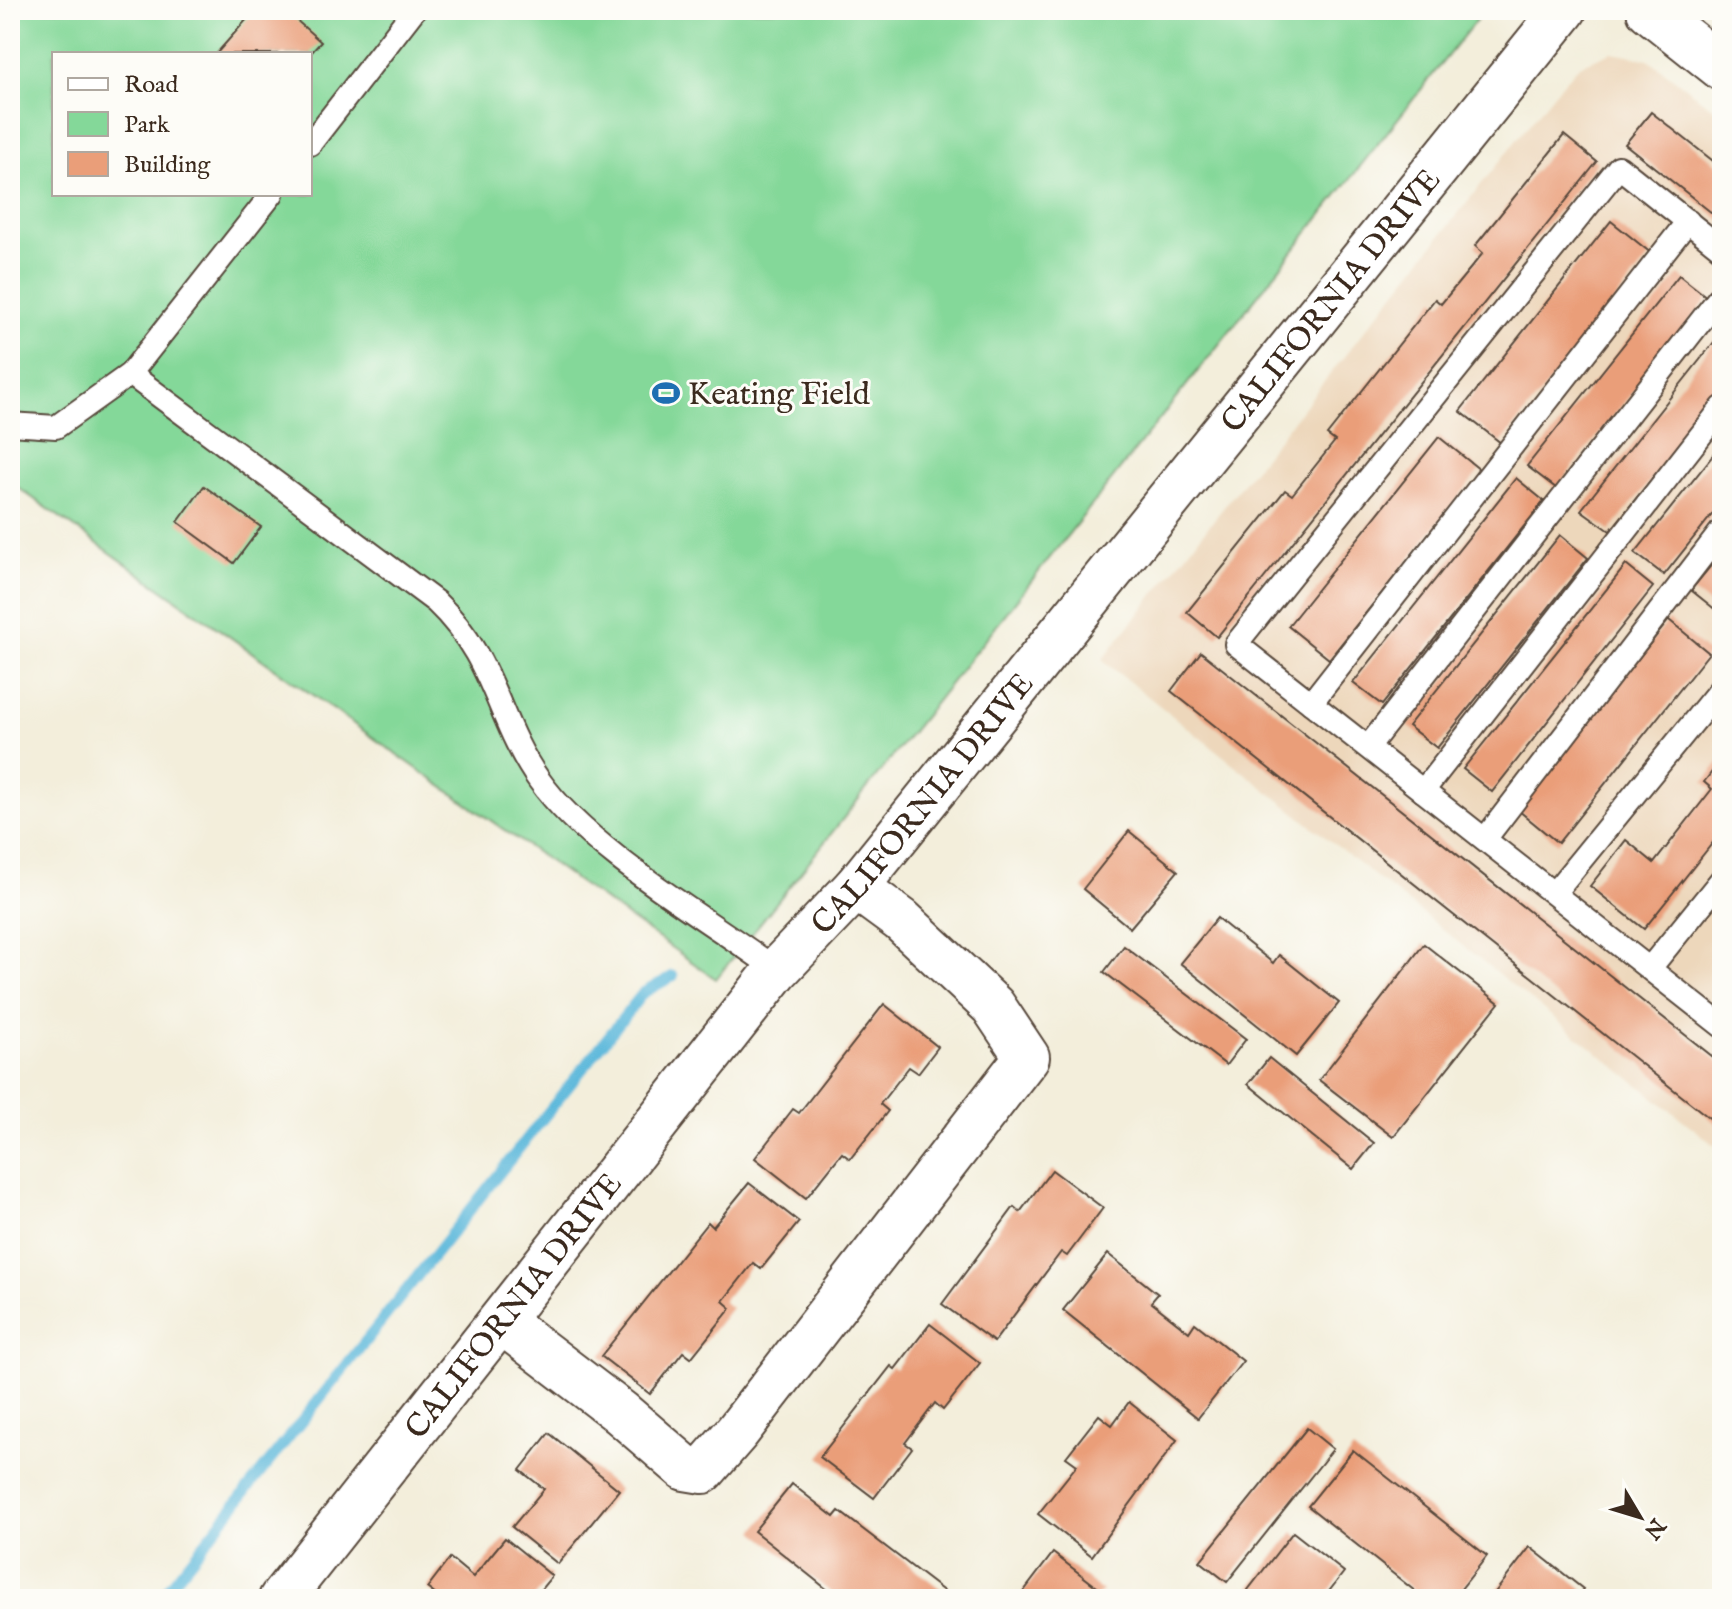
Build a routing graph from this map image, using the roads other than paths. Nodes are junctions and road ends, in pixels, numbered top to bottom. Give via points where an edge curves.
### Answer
1 (414, 10) edge
2 (1564, 10) edge
3 (1649, 10) edge
4 (1722, 68) edge
5 (312, 141) edge
6 (270, 196) edge
7 (1688, 221) junction
8 (1722, 249) edge
9 (1722, 294) edge
10 (130, 374) junction
11 (1722, 408) edge
12 (10, 424) edge
13 (1722, 530) edge
14 (1722, 687) edge
15 (1311, 703) junction
16 (1368, 747) junction
17 (1423, 791) junction
18 (1485, 839) junction
19 (1722, 879) edge
20 (856, 887) junction
21 (1554, 893) junction
22 (1650, 968) junction
23 (777, 970) junction
24 (1722, 1026) edge
25 (501, 1321) junction
26 (281, 1599) edge

1 - 5 lane
2 - 20 street, CALIFORNIA DRIVE
3 - 4 street
6 - 10 lane
7 - 8 lane
7 - 15 lane
7 - 15 lane via 1619,167 1236,644
9 - 16 lane
10 - 12 lane via 56,427
10 - 23 lane via 436,602 469,637 523,752 557,805 616,855
11 - 17 lane
13 - 18 lane
14 - 21 lane
15 - 16 lane
16 - 17 lane
17 - 18 lane
18 - 21 lane
19 - 22 lane
20 - 23 street, CALIFORNIA DRIVE
20 - 25 street via 901,920 993,1006 1027,1057 737,1432 703,1471 685,1468
21 - 22 lane
22 - 24 lane
23 - 25 street, CALIFORNIA DRIVE
25 - 26 street, CALIFORNIA DRIVE

